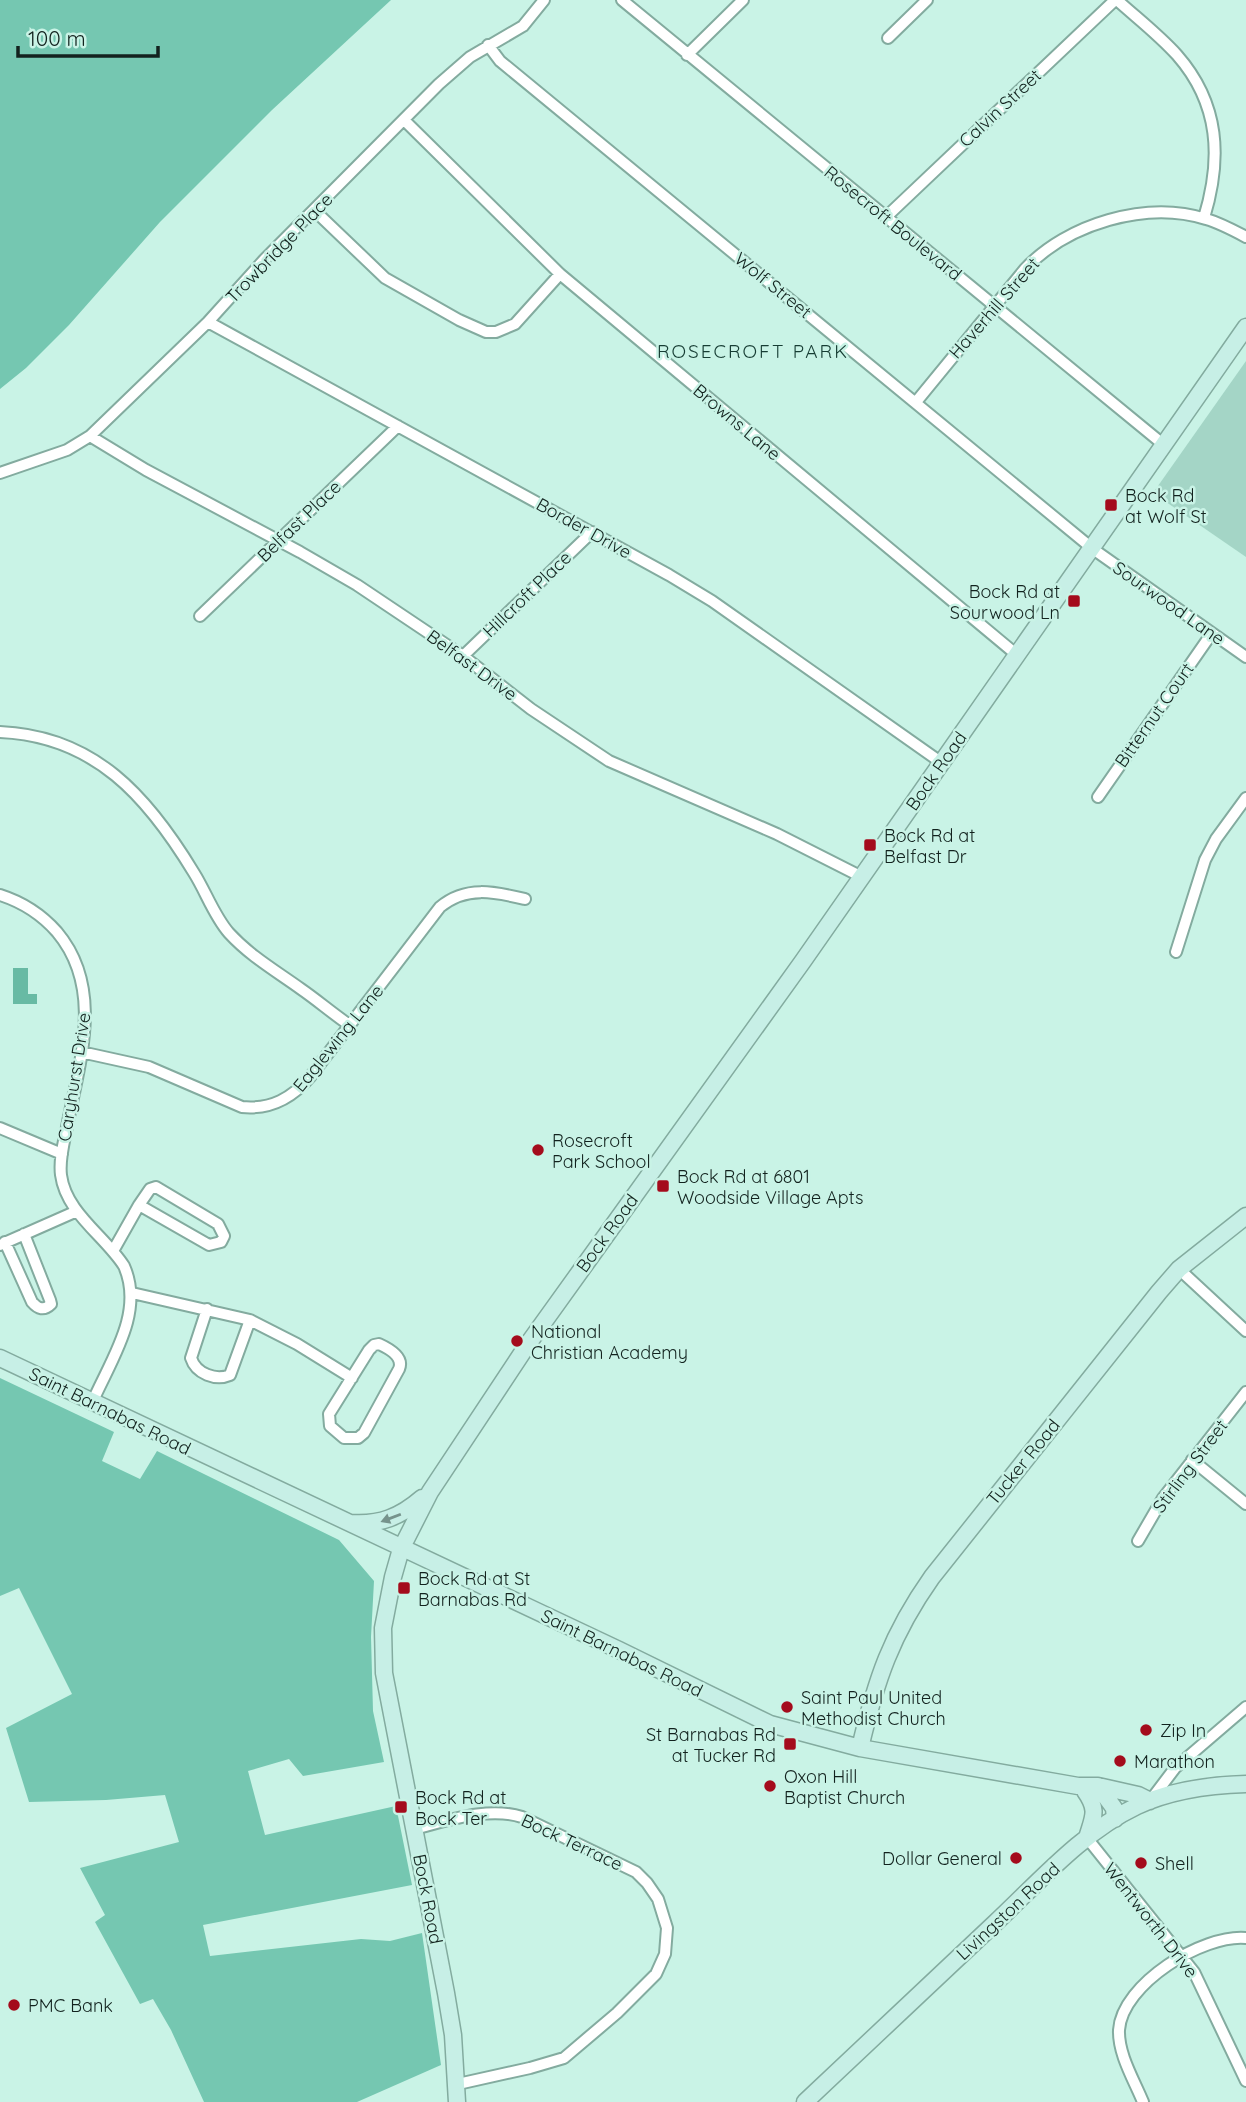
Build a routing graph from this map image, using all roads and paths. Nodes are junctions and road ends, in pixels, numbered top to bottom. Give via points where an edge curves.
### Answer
1 (544, 0) edge
2 (622, 0) edge
3 (743, 0) edge
4 (927, 0) edge
5 (1116, 0) edge
6 (888, 38) dead end
7 (488, 46) junction
8 (687, 55) junction
9 (404, 120) junction
10 (315, 211) junction
11 (886, 217) junction
12 (1204, 218) junction
13 (1246, 237) edge
14 (560, 274) junction
15 (994, 306) junction
16 (208, 322) junction
17 (1246, 327) edge
18 (916, 402) junction
19 (398, 426) junction
20 (90, 436) junction
21 (1164, 445) junction
22 (0, 473) edge
23 (592, 532) junction
24 (278, 541) junction
25 (1093, 549) junction
26 (200, 616) dead end
27 (1212, 633) junction
28 (463, 656) junction
29 (1017, 656) junction
30 (1246, 657) edge
31 (0, 732) edge
32 (942, 762) junction
33 (1098, 797) dead end
34 (1246, 798) edge
35 (862, 877) junction
36 (0, 895) edge
37 (525, 899) dead end
38 (1176, 952) dead end
39 (348, 1024) junction
40 (81, 1052) junction
41 (0, 1128) edge
42 (62, 1154) junction
43 (139, 1205) junction
44 (77, 1211) junction
45 (1246, 1216) edge
46 (24, 1234) junction
47 (3, 1244) edge
48 (113, 1251) junction
49 (1179, 1269) junction
50 (132, 1293) junction
51 (207, 1309) junction
52 (250, 1320) junction
53 (1246, 1331) edge
54 (0, 1358) edge
55 (352, 1378) junction
56 (1246, 1392) edge
57 (92, 1403) junction
58 (1192, 1460) junction
59 (429, 1492) junction
60 (1246, 1504) edge
61 (345, 1522) junction
62 (1138, 1541) dead end
63 (401, 1549) junction
64 (1246, 1707) edge
65 (860, 1748) junction
66 (1246, 1784) edge
67 (1088, 1787) junction
68 (1150, 1801) junction
69 (1115, 1819) junction
70 (414, 1829) junction
71 (1087, 1838) junction
72 (1246, 1938) edge
73 (1182, 1957) junction
74 (1246, 2081) edge
75 (457, 2084) junction
76 (457, 2102) edge
77 (804, 2102) edge
78 (1143, 2102) edge

1 - 7 street, Trowbridge Place via 523,26
2 - 8 street, Rosecroft Boulevard
3 - 8 street
4 - 6 street
5 - 11 street, Calvin Street
5 - 12 street via 1178,57 1206,103 1215,152 1214,181
7 - 9 street, Trowbridge Place via 460,66
7 - 18 street, Wolf Street via 500,61
8 - 11 street, Rosecroft Boulevard
9 - 10 street, Trowbridge Place
9 - 14 street, Browns Lane
10 - 14 street via 385,278 486,332 515,324
10 - 16 street, Trowbridge Place
11 - 15 street, Rosecroft Boulevard
12 - 13 street, Haverhill Street
12 - 15 street, Haverhill Street via 1145,214 1087,227 1040,255
14 - 29 street, Browns Lane
15 - 18 street, Haverhill Street
15 - 21 street, Rosecroft Boulevard
16 - 19 street, Border Drive
16 - 20 street, Trowbridge Place
17 - 21 main road, Bock Road
18 - 25 street, Wolf Street
19 - 23 street, Border Drive
19 - 24 street, Belfast Place
20 - 22 street, Trowbridge Place via 67,450
20 - 24 street, Belfast Drive
21 - 25 main road, Bock Road
23 - 28 street, Hillcroft Place
23 - 32 street, Border Drive via 712,601
24 - 26 street, Belfast Place
24 - 28 street, Belfast Drive via 357,585
25 - 27 street, Sourwood Lane
25 - 29 main road, Bock Road
27 - 30 street, Sourwood Lane
27 - 33 street, Bitternut Court
28 - 35 street, Belfast Drive via 608,761 777,834
29 - 32 main road, Bock Road
31 - 39 street via 72,748 121,779 172,835 227,930 254,956
32 - 35 main road, Bock Road
34 - 38 street via 1205,860
35 - 59 main road, Bock Road via 528,1343
36 - 40 street, Caryhurst Drive via 39,915 71,951 85,992
37 - 39 street, Eaglewing Lane via 484,891 446,902
39 - 40 street, Eaglewing Lane via 299,1089 279,1102 256,1108 235,1104 149,1067
40 - 42 street, Caryhurst Drive
41 - 42 street
42 - 44 street, Caryhurst Drive via 62,1181
43 - 43 street via 150,1189 163,1189 218,1224 224,1236 221,1242 209,1245
43 - 48 street
44 - 46 street
44 - 48 street, Caryhurst Drive
45 - 49 main road, Tucker Road
46 - 47 street
46 - 47 street via 51,1304 42,1309 32,1302
48 - 50 street, Caryhurst Drive via 127,1273
49 - 53 street
49 - 65 main road, Tucker Road via 919,1595 884,1661
50 - 51 street
50 - 57 street via 127,1322
51 - 52 street
51 - 52 street via 191,1358 198,1370 219,1378 230,1375
52 - 55 street
54 - 57 main road, Saint Barnabas Road
55 - 55 street via 374,1345 384,1346 400,1358 400,1370 364,1433 352,1439 333,1430 328,1420
56 - 58 street, Stirling Street
57 - 61 main road, Saint Barnabas Road
58 - 60 street
58 - 62 street, Stirling Street
59 -> 61 main road via 386,1521
59 - 63 main road, Bock Road
61 - 63 main road, Saint Barnabas Road
63 - 65 main road, Saint Barnabas Road via 770,1724
63 - 70 main road, Bock Road via 386,1609 383,1663
64 - 68 street via 1177,1766
65 - 67 main road, Saint Barnabas Road
66 - 68 main road, Livingston Road via 1201,1788
67 - 68 main road, Saint Barnabas Road
67 - 69 main road via 1114,1808
67 - 71 main road via 1095,1814
68 - 69 main road, Livingston Road
69 - 71 main road, Livingston Road
70 - 75 main road, Bock Road via 446,1993
70 - 75 street, Bock Terrace via 488,1814 522,1817 636,1872 654,1892 667,1928 665,1954 656,1974 570,2054 552,2063
71 - 73 street, Wentworth Drive
71 - 77 main road, Livingston Road
72 - 73 street via 1217,1941
73 - 74 street, Wentworth Drive via 1196,1976
73 - 78 street via 1135,1993 1121,2017 1122,2051
75 - 76 main road, Bock Road

